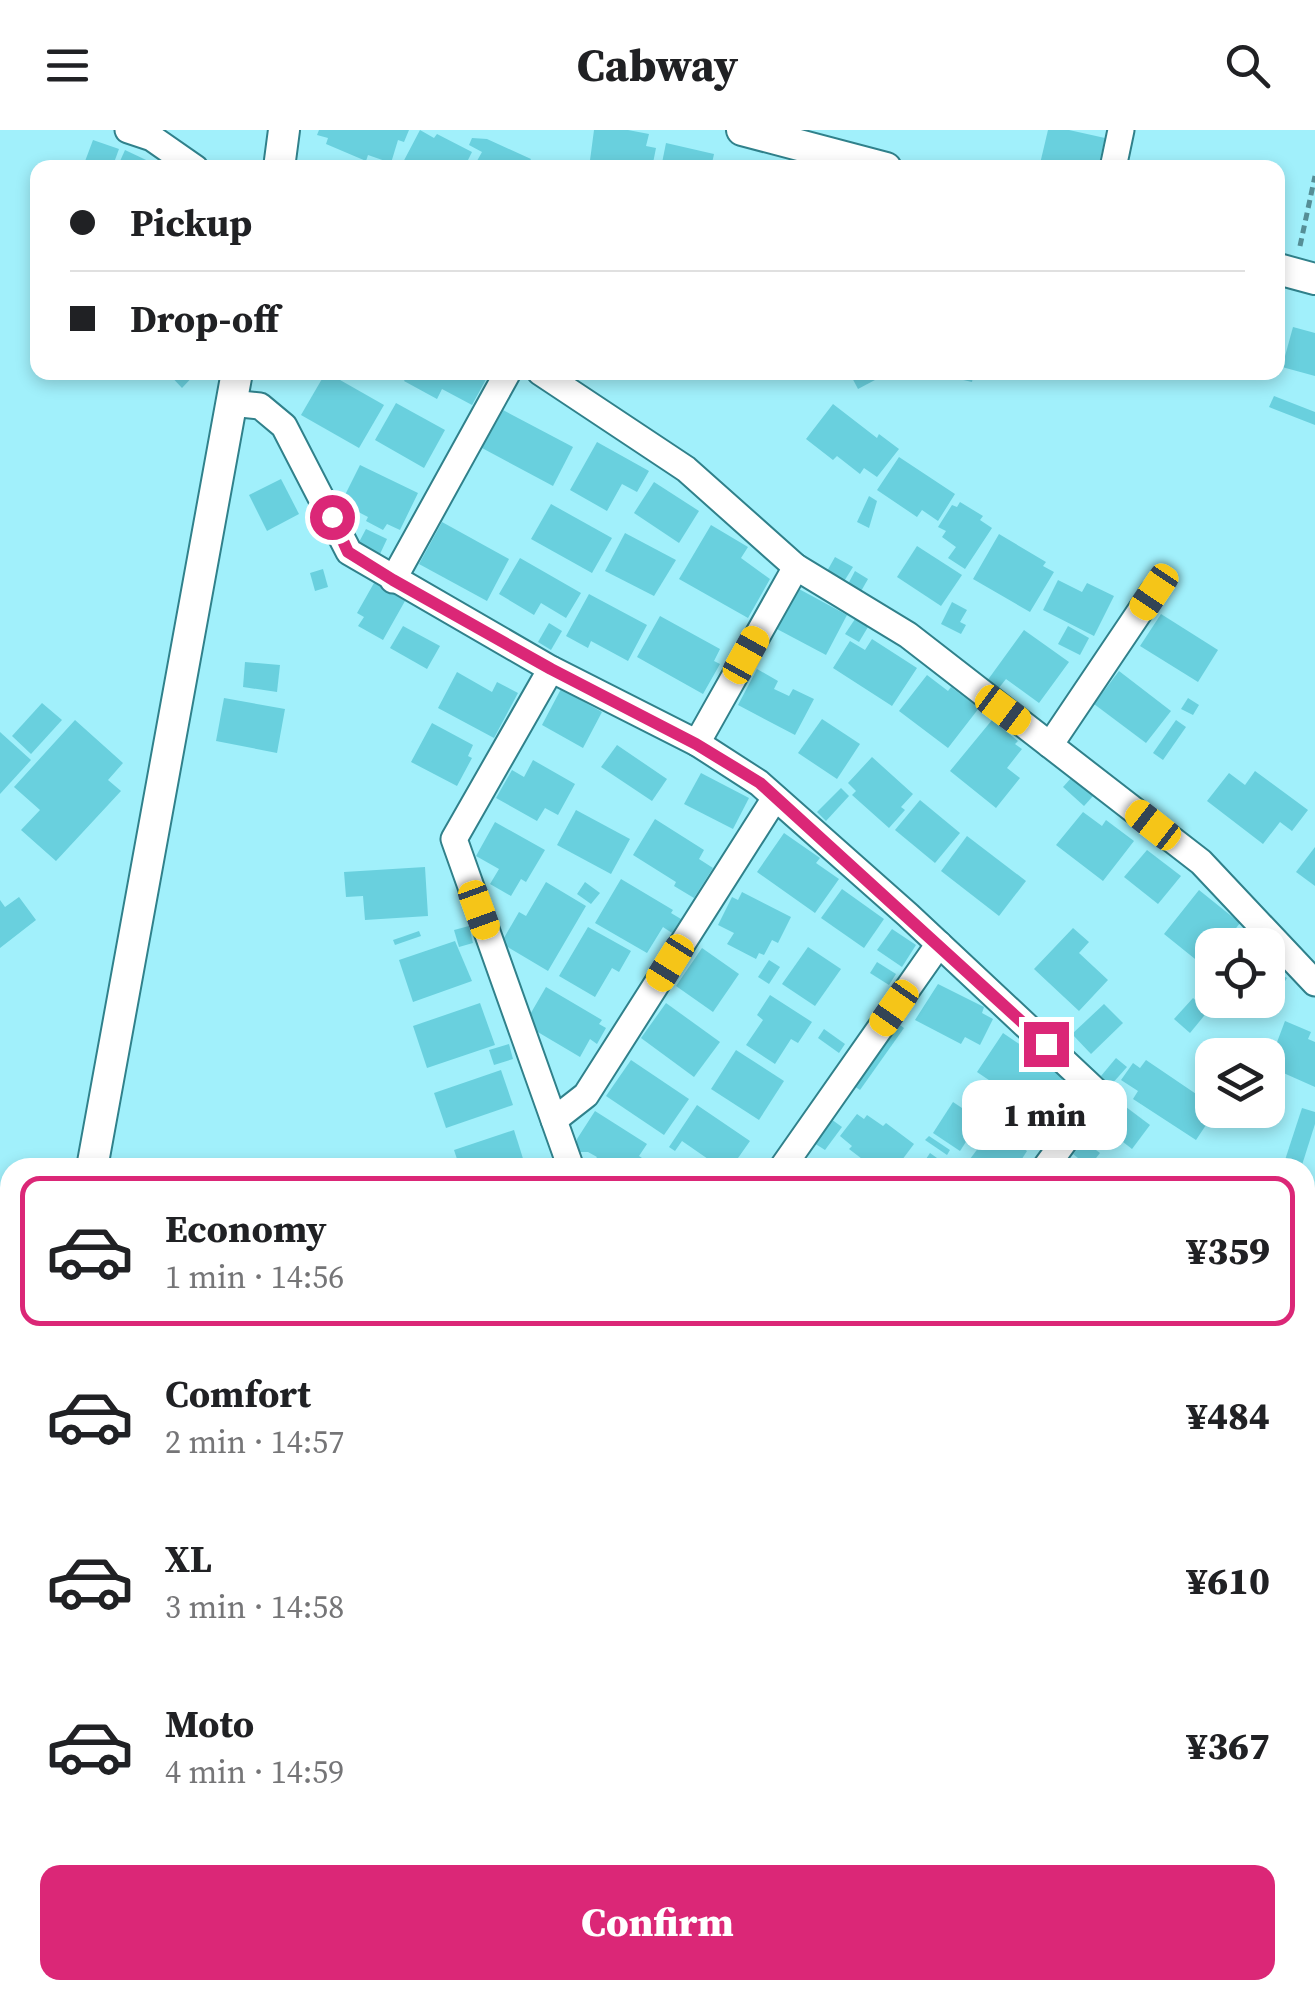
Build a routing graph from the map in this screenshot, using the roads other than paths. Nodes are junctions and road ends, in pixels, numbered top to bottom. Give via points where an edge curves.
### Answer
1 (128, 130) edge
2 (284, 130) edge
3 (743, 130) edge
4 (1122, 130) edge
5 (183, 160) edge
6 (279, 160) edge
7 (856, 160) edge
8 (1115, 160) edge
9 (236, 380) edge
10 (504, 380) edge
11 (552, 380) edge
12 (231, 403) junction
13 (796, 567) junction
14 (393, 580) junction
15 (1154, 592) dead end
16 (551, 669) junction
17 (696, 744) junction
18 (1050, 746) junction
19 (776, 798) junction
20 (938, 944) junction
21 (1315, 982) edge
22 (554, 1120) junction
23 (94, 1158) edge
24 (567, 1158) edge
25 (789, 1158) edge
26 (1052, 1158) edge

1 - 5 street
2 - 6 street
3 - 7 street
4 - 8 street
9 - 12 street
10 - 14 street
11 - 13 street via 686,469
12 - 14 street via 260,406 284,426 348,552
12 - 23 street
13 - 17 street
13 - 18 street via 908,635
14 - 16 street
15 - 18 street
16 - 17 street
16 - 22 street via 454,839
17 - 19 street
18 - 21 street via 1201,862
19 - 20 street
19 - 22 street via 586,1096
20 - 25 street
20 - 26 street via 1099,1094
22 - 24 street

